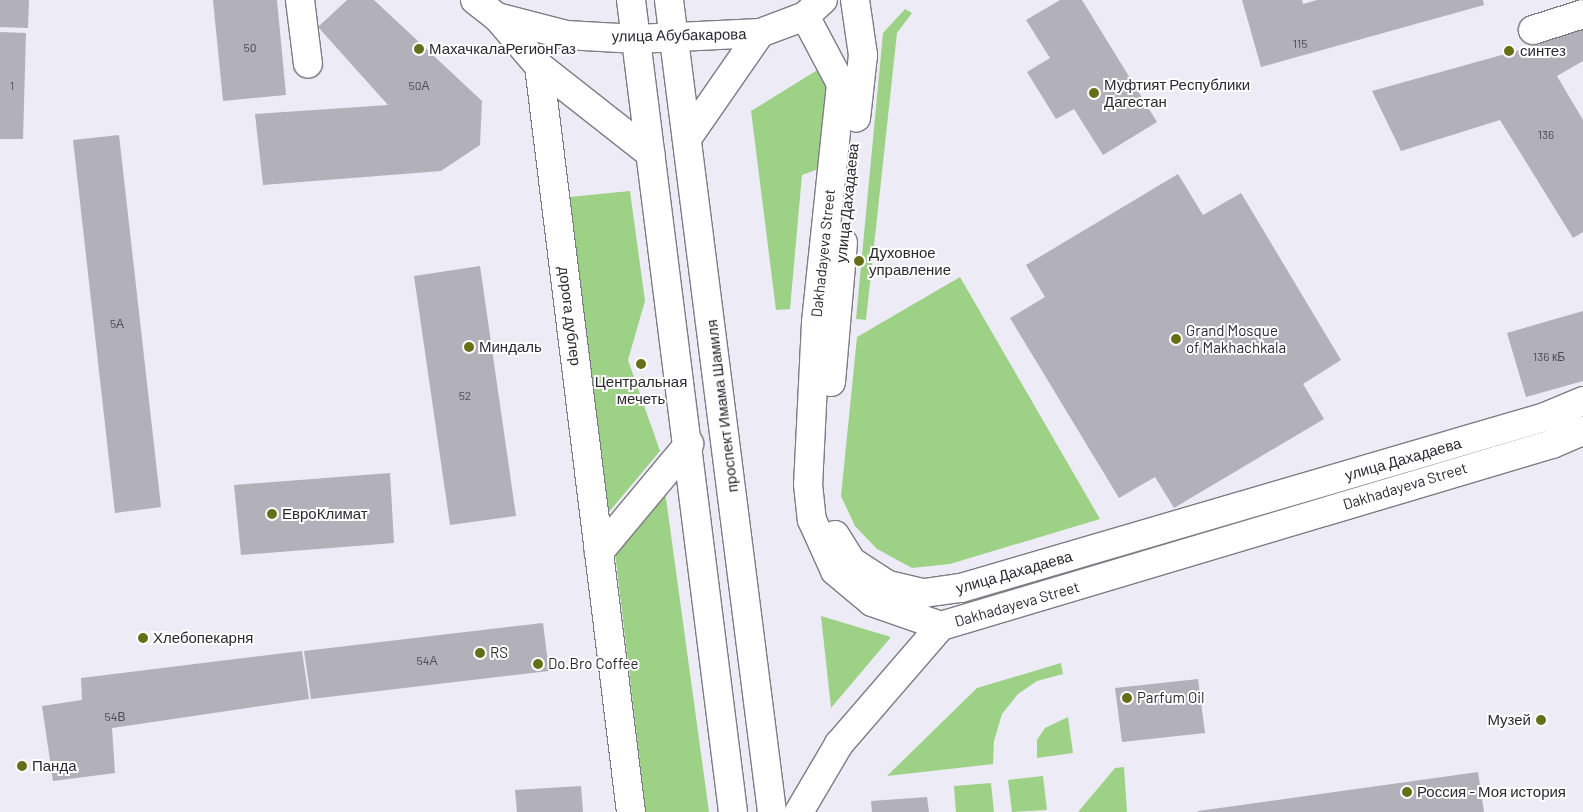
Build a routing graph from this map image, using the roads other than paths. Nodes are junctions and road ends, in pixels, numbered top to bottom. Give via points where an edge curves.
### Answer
1 (300, 0) edge
2 (475, 0) edge
3 (631, 0) edge
4 (669, 0) edge
5 (855, 0) edge
6 (814, 8) edge
7 (1583, 14) edge
8 (497, 17) junction
9 (1533, 30) dead end
10 (760, 33) junction
11 (673, 36) junction
12 (636, 39) junction
13 (308, 64) dead end
14 (539, 66) junction
15 (688, 137) junction
16 (650, 154) junction
17 (1583, 401) edge
18 (1583, 431) edge
19 (689, 444) junction
20 (600, 559) junction
21 (940, 626) junction
22 (631, 812) edge
23 (733, 812) edge
24 (772, 812) edge
25 (799, 812) edge

1 - 13 main road
2 - 8 main road, улица Абубакарова
3 - 12 main road
4 - 11 main road, проспект Имама Шамиля
5 - 17 main road, улица Дахадаева via 863,55 822,486 828,523 852,561 888,585 924,593 961,588 1545,417
6 - 10 main road, улица Абубакарова
6 - 21 main road, Dakhadayeva Street via 841,84 816,323 808,484 812,520 835,571 864,596 872,602
7 - 9 main road
8 - 12 main road, улица Абубакарова via 566,35
8 - 14 main road
10 - 11 main road, улица Абубакарова
10 - 15 main road
11 - 12 main road, улица Абубакарова
11 - 15 main road, проспект Имама Шамиля
12 - 16 main road
14 - 16 main road
14 - 20 main road, дорога дублер
15 - 24 main road, проспект Имама Шамиля
16 - 19 main road
18 - 21 main road, Dakhadayeva Street via 1552,444
19 - 20 main road
19 - 23 main road
20 - 22 main road, дорога дублер
21 - 25 main road via 839,744

